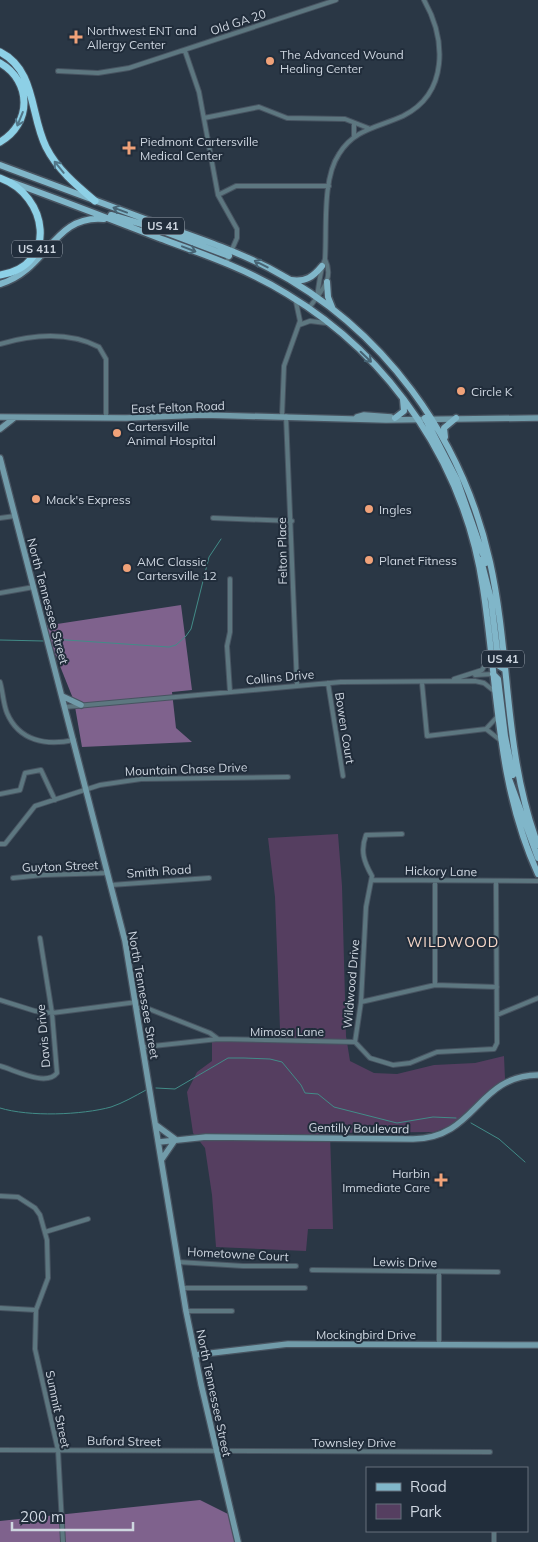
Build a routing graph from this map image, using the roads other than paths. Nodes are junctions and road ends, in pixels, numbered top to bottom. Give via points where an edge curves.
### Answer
1 (336, 0) edge
2 (425, 0) edge
3 (185, 51) junction
4 (0, 54) edge
5 (0, 62) edge
6 (58, 71) dead end
7 (204, 118) junction
8 (354, 123) junction
9 (370, 128) junction
10 (354, 136) junction
11 (0, 142) edge
12 (0, 165) edge
13 (0, 178) edge
14 (10, 181) junction
15 (329, 186) junction
16 (218, 195) junction
17 (95, 201) junction
18 (97, 214) junction
19 (112, 220) junction
20 (230, 253) junction
21 (323, 262) junction
22 (226, 263) junction
23 (0, 275) edge
24 (290, 280) junction
25 (327, 282) junction
26 (0, 284) edge
27 (317, 297) junction
28 (294, 298) junction
29 (309, 308) junction
30 (334, 310) junction
31 (330, 324) junction
32 (300, 325) junction
33 (0, 344) edge
34 (402, 396) junction
35 (0, 413) edge
36 (284, 416) junction
37 (0, 417) edge
38 (12, 418) junction
39 (106, 418) junction
40 (395, 418) junction
41 (425, 418) junction
42 (456, 418) junction
43 (538, 418) edge
44 (0, 429) edge
45 (446, 443) junction
46 (0, 458) edge
47 (15, 516) junction
48 (0, 518) edge
49 (213, 518) dead end
50 (292, 521) junction
51 (476, 550) junction
52 (492, 574) junction
53 (230, 579) dead end
54 (34, 587) junction
55 (0, 594) edge
56 (491, 655) junction
57 (504, 669) junction
58 (493, 674) junction
59 (471, 675) junction
60 (447, 680) junction
61 (0, 682) edge
62 (328, 683) junction
63 (422, 683) junction
64 (297, 686) junction
65 (494, 691) junction
66 (230, 692) junction
67 (62, 696) junction
68 (81, 705) junction
69 (65, 707) junction
70 (0, 712) edge
71 (7, 712) junction
72 (497, 717) junction
73 (486, 729) junction
74 (74, 740) junction
75 (500, 740) junction
76 (504, 768) junction
77 (343, 776) dead end
78 (288, 777) dead end
79 (520, 787) junction
80 (86, 788) junction
81 (0, 795) edge
82 (55, 800) junction
83 (402, 834) dead end
84 (0, 844) edge
85 (538, 845) edge
86 (538, 858) edge
87 (108, 874) junction
88 (538, 874) edge
89 (13, 878) dead end
90 (209, 878) dead end
91 (372, 880) junction
92 (496, 881) junction
93 (538, 881) edge
94 (435, 882) junction
95 (111, 885) junction
96 (40, 938) dead end
97 (435, 984) junction
98 (497, 987) junction
99 (538, 998) edge
100 (0, 1000) edge
101 (361, 1002) junction
102 (137, 1005) junction
103 (52, 1013) junction
104 (497, 1015) junction
105 (218, 1039) junction
106 (355, 1042) junction
107 (144, 1047) junction
108 (0, 1066) edge
109 (538, 1075) edge
110 (156, 1125) junction
111 (176, 1139) junction
112 (159, 1142) junction
113 (162, 1159) junction
114 (0, 1196) edge
115 (88, 1218) dead end
116 (46, 1232) junction
117 (178, 1262) junction
118 (296, 1266) dead end
119 (312, 1270) dead end
120 (439, 1272) junction
121 (498, 1272) dead end
122 (182, 1288) junction
123 (304, 1288) dead end
124 (0, 1308) edge
125 (36, 1310) junction
126 (232, 1310) dead end
127 (186, 1311) junction
128 (439, 1344) junction
129 (538, 1345) edge
130 (195, 1355) junction
131 (0, 1450) edge
132 (58, 1450) junction
133 (217, 1452) junction
134 (490, 1452) dead end
135 (63, 1542) edge
136 (238, 1542) edge

1 - 3 street, Old GA 20
2 - 9 street via 441,52 435,82 413,109
3 - 6 street, Old GA 20 via 117,71
3 - 7 street via 200,92
17 -> 4 highway via 65,174 49,152 39,129 28,83 16,65
5 -> 11 highway via 18,78 24,101 18,126
7 - 8 street via 259,107 287,118 341,119
7 - 16 street
8 - 9 street
8 - 10 street
9 - 10 street
10 - 15 street via 337,156
12 - 17 main road, US 41
13 - 14 highway, US 41
14 - 18 main road, US 41
14 - 23 highway, US 411 via 35,207 41,233 27,262 15,271
15 - 16 street via 236,186
15 - 21 street
16 - 20 street via 237,226 237,238
20 -> 17 main road, US 41
18 - 19 main road, US 41
18 - 20 main road via 147,226
19 -> 22 main road, US 41
19 - 26 main road via 91,218 70,226 29,270
20 - 22 street
24 -> 20 main road, US 41
21 - 24 main road via 310,278
21 - 25 street via 328,266
21 - 27 street
22 - 28 main road, US 41
24 - 27 main road, US 41
25 - 27 street
25 - 30 main road via 328,297
27 - 29 street
27 - 30 main road, US 41
28 - 29 main road, US 41
28 - 32 street
29 - 31 main road, US 41
30 - 41 main road, US 41 via 391,363
31 - 32 street via 312,321
31 -> 34 main road, US 41 via 380,370
32 - 36 street, Felton Place via 284,366
33 - 39 street via 44,336 99,347 106,359
34 - 40 main road via 404,411
34 - 41 main road, US 41
35 - 38 street
36 - 39 street, East Felton Road
36 - 40 street, East Felton Road via 357,418 383,415
36 - 50 street, Felton Place
37 - 38 street, East Felton Road
38 - 39 street, East Felton Road
38 - 44 street
40 - 41 street, East Felton Road
41 - 42 street, East Felton Road
41 - 45 main road, US 41
41 - 51 main road, US 41 via 453,483
41 - 52 main road via 457,480
42 - 43 street, East Felton Road
42 - 45 main road via 444,428
45 - 52 main road, US 41 via 473,503
46 - 47 street, North Tennessee Street
47 - 48 street
47 - 54 street, North Tennessee Street
49 - 50 street
50 - 64 street, Felton Place
51 - 56 main road, US 41
51 - 57 main road via 489,589 499,666
52 - 57 main road, US 41
53 - 66 street via 227,646
54 - 55 street
54 - 67 street, North Tennessee Street
56 - 58 main road, US 41
56 - 59 street via 482,670
57 - 79 main road, US 41
58 - 59 street
58 - 65 main road, US 41
58 - 79 main road via 498,679 507,751
59 - 60 street
60 - 63 street, Collins Drive
60 - 65 street, Collins Drive via 481,682
61 - 71 street
62 - 63 street, Collins Drive
62 - 64 street, Collins Drive
62 - 77 street, Bowen Court
63 - 73 street via 427,736
64 - 66 street, Collins Drive
65 - 72 main road, US 41
66 - 68 street, Collins Drive
67 - 68 street
67 - 69 street, North Tennessee Street
68 - 69 street, Collins Drive
69 - 74 street, North Tennessee Street
70 - 71 street
71 - 74 street via 18,730 30,738 54,743
72 - 73 street
72 - 75 main road, US 41
73 - 75 street
74 - 80 street, North Tennessee Street
75 - 76 main road, US 41
76 - 86 main road
76 - 88 main road, US 41 via 517,819
78 - 80 street, Mountain Chase Drive via 141,779
79 - 85 main road, US 41
80 - 82 street, Mountain Chase Drive
80 - 87 street, North Tennessee Street
81 - 82 street via 20,790 25,773 41,770
82 - 84 street, Mountain Chase Drive via 35,806 5,844
83 - 91 street via 366,835 363,857
87 - 89 street, Guyton Street via 43,874
87 - 95 street, North Tennessee Street
90 - 95 street, Smith Road
91 - 94 street, Hickory Lane
91 - 101 street, Wildwood Drive via 366,907
92 - 93 street, Hickory Lane
92 - 94 street, Hickory Lane
92 - 98 street
94 - 97 street
95 - 102 street, North Tennessee Street
96 - 103 street, Davis Drive
97 - 98 street
97 - 101 street
98 - 104 street
99 - 104 street
100 - 103 street
101 - 106 street, Wildwood Drive
102 - 103 street
102 - 105 street, Mimosa Lane
102 - 107 street, North Tennessee Street
103 - 108 street, Davis Drive via 58,1068 53,1077 45,1079
104 - 106 street, Wildwood Drive via 497,1044 494,1049 484,1051 437,1052 393,1066 370,1058
105 - 106 street, Mimosa Lane
105 - 107 street, Mimosa Lane
107 - 110 street, North Tennessee Street
109 - 111 street, Gentilly Boulevard via 521,1076 505,1082 455,1128 429,1138
110 - 111 street
110 - 112 street, North Tennessee Street
111 - 112 street, Gentilly Boulevard
111 - 113 street
112 - 113 street, North Tennessee Street
113 - 117 street, North Tennessee Street
114 - 116 street, Summit Street via 18,1197 35,1208
115 - 116 street
116 - 125 street, Summit Street via 48,1278
117 - 118 street, Hometowne Court
117 - 122 street, North Tennessee Street
119 - 120 street, Lewis Drive
120 - 121 street, Lewis Drive
120 - 128 street
122 - 123 street
122 - 127 street, North Tennessee Street
124 - 125 street
125 - 132 street, Summit Street via 35,1349
126 - 127 street
127 - 130 street, North Tennessee Street
128 - 129 street, Mockingbird Drive
128 - 130 street, Mockingbird Drive via 288,1344
130 - 133 street, North Tennessee Street
131 - 132 street, Buford Street
132 - 133 street, Buford Street
132 - 135 street, Summit Street
133 - 134 street, Townsley Drive
133 - 136 street, North Tennessee Street

